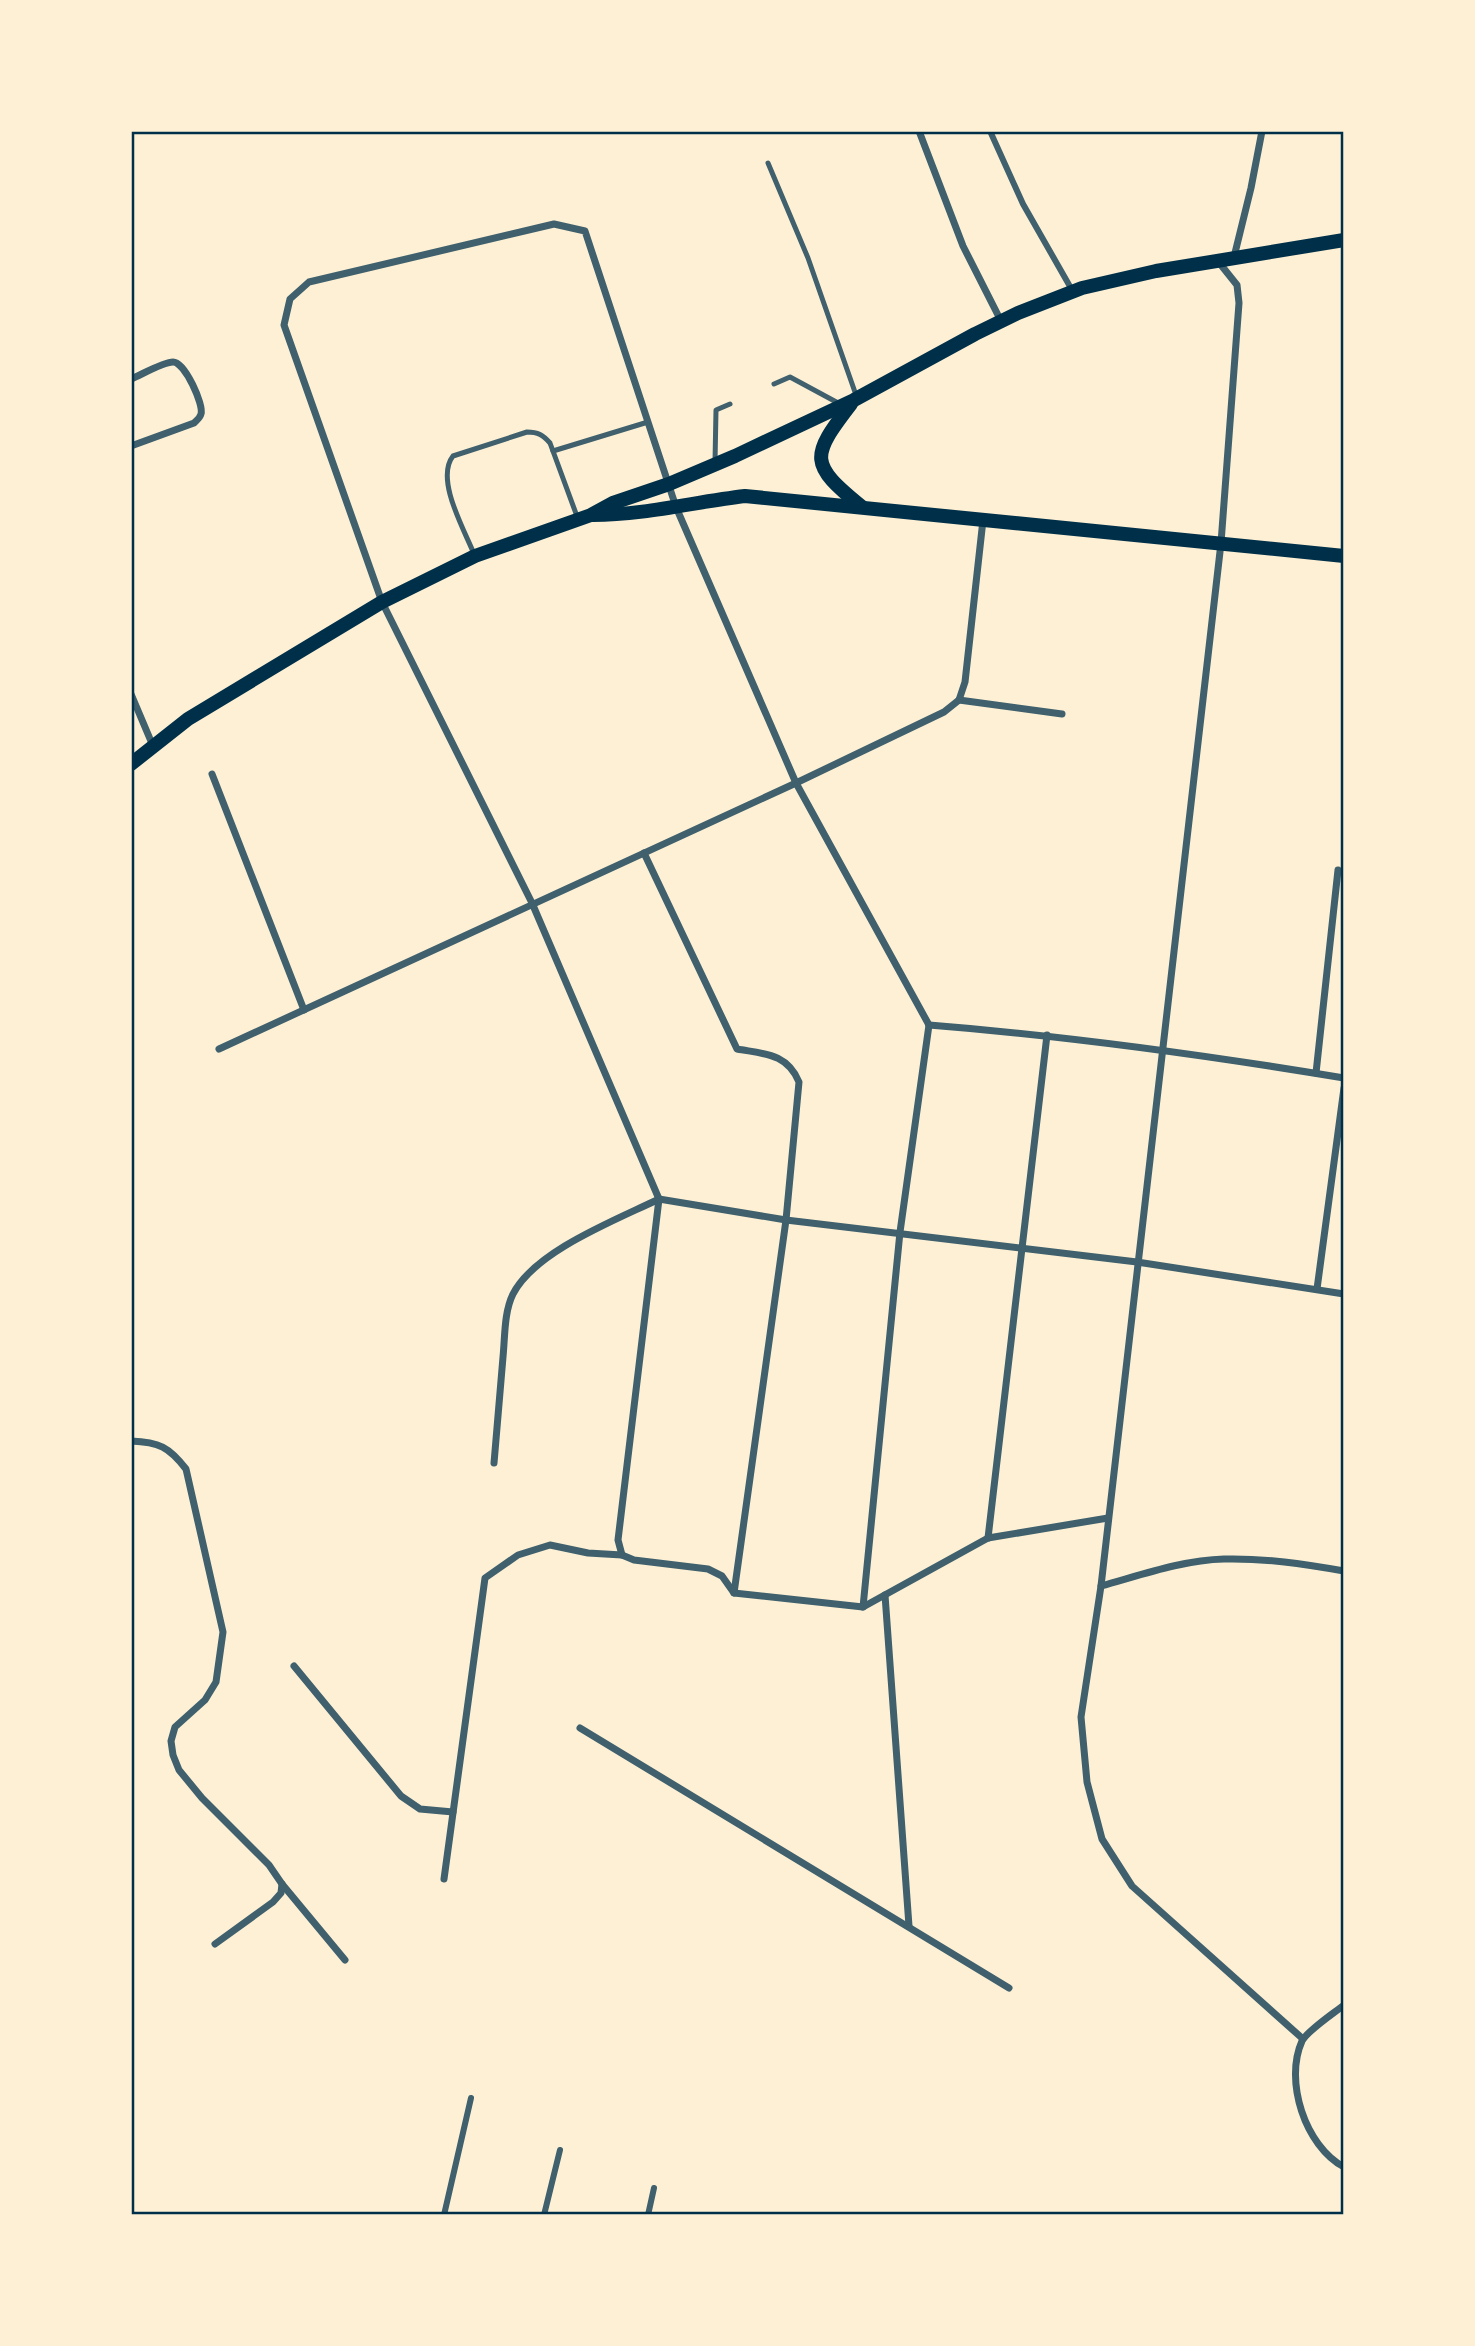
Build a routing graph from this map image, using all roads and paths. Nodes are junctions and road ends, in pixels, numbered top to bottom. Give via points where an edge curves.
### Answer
1 (919, 131) edge
2 (990, 131) edge
3 (1262, 131) edge
4 (768, 163) dead end
5 (1344, 240) edge
6 (1234, 257) junction
7 (1217, 260) junction
8 (1073, 292) junction
9 (1001, 321) junction
10 (131, 379) edge
11 (774, 384) dead end
12 (851, 401) junction
13 (730, 404) dead end
14 (648, 422) junction
15 (131, 446) edge
16 (553, 451) junction
17 (715, 464) junction
18 (669, 484) junction
19 (862, 507) junction
20 (676, 508) junction
21 (585, 517) junction
22 (983, 520) junction
23 (1221, 543) junction
24 (475, 556) junction
25 (1344, 556) edge
26 (383, 603) junction
27 (131, 694) edge
28 (959, 700) junction
29 (1062, 713) dead end
30 (153, 746) junction
31 (131, 764) edge
32 (212, 774) dead end
33 (796, 783) junction
34 (644, 853) junction
35 (1338, 870) dead end
36 (531, 903) junction
37 (304, 1010) junction
38 (929, 1025) junction
39 (1047, 1035) junction
40 (219, 1049) dead end
41 (1162, 1049) junction
42 (1317, 1073) junction
43 (1344, 1078) edge
44 (1344, 1088) edge
45 (659, 1199) junction
46 (786, 1220) junction
47 (900, 1232) junction
48 (1021, 1247) junction
49 (1137, 1262) junction
50 (1317, 1289) junction
51 (1344, 1294) edge
52 (131, 1441) edge
53 (495, 1463) dead end
54 (1108, 1518) junction
55 (989, 1538) junction
56 (622, 1555) junction
57 (1344, 1571) edge
58 (1101, 1586) junction
59 (734, 1593) junction
60 (885, 1595) junction
61 (863, 1607) junction
62 (294, 1666) dead end
63 (580, 1728) dead end
64 (453, 1812) junction
65 (444, 1878) dead end
66 (282, 1884) junction
67 (909, 1926) junction
68 (215, 1944) dead end
69 (345, 1960) dead end
70 (1009, 1988) dead end
71 (1344, 2005) edge
72 (1303, 2039) junction
73 (471, 2098) dead end
74 (560, 2150) dead end
75 (1344, 2166) edge
76 (654, 2188) dead end
77 (444, 2215) edge
78 (544, 2215) edge
79 (648, 2215) edge

1 - 9 street via 963,246
2 - 8 street via 1023,204
3 - 6 street
4 - 12 lane via 808,258
5 - 6 main road
6 - 7 main road
7 - 8 main road
7 - 23 street via 1237,285 1239,303
8 - 9 main road
9 - 12 main road
10 - 15 street via 172,361 180,363 201,410 194,423
11 - 12 lane via 790,377
12 - 17 main road
12 - 19 main road via 825,438 822,464 834,484
13 - 17 lane via 716,410
14 - 16 lane
14 - 18 street
14 - 26 street via 584,231 554,224 309,282 290,299 284,325
16 - 21 lane
16 - 24 lane via 544,436 527,432 453,456 447,463 450,496
17 - 18 main road
18 - 20 street
18 - 21 main road
19 - 20 main road via 745,496
19 - 22 main road
20 - 21 main road
20 - 33 street
21 - 24 main road
22 - 23 main road
22 - 28 street via 965,682
23 - 25 main road
23 - 41 street
24 - 26 main road
26 - 30 main road via 188,719
26 - 36 street
27 - 30 street
28 - 29 street
28 - 33 street via 944,712
30 - 31 main road
32 - 37 street
33 - 34 street
33 - 38 street
34 - 36 street
34 - 46 street via 737,1049 780,1058 794,1069 799,1082
35 - 42 street
36 - 37 street
36 - 45 street
37 - 40 street
38 - 39 street
38 - 47 street
39 - 41 street
39 - 48 street
41 - 42 street
41 - 49 street
42 - 43 street
44 - 50 street
45 - 46 street
45 - 53 street via 539,1263 512,1295
45 - 56 street via 618,1539
46 - 47 street
46 - 59 street
47 - 48 street
47 - 61 street
48 - 49 street
48 - 55 street
49 - 50 street
49 - 54 street
50 - 51 street
52 - 66 street via 164,1447 186,1469 223,1632 216,1682 205,1700 175,1727 173,1755 202,1798
54 - 55 street
54 - 58 street
55 - 60 street
56 - 59 street via 708,1569 722,1576
56 - 64 street via 550,1545 518,1555 485,1578
57 - 58 street via 1275,1560 1221,1559 1163,1568
58 - 72 street via 1081,1717 1087,1782 1102,1839 1132,1886
59 - 61 street
60 - 61 street
60 - 67 street
62 - 64 street via 401,1796 420,1809
63 - 67 street
64 - 65 street
66 - 68 street via 273,1902
66 - 69 street
67 - 70 street
71 - 72 street
72 - 75 street via 1296,2068 1298,2101 1313,2140
73 - 77 street
74 - 78 street
76 - 79 street

